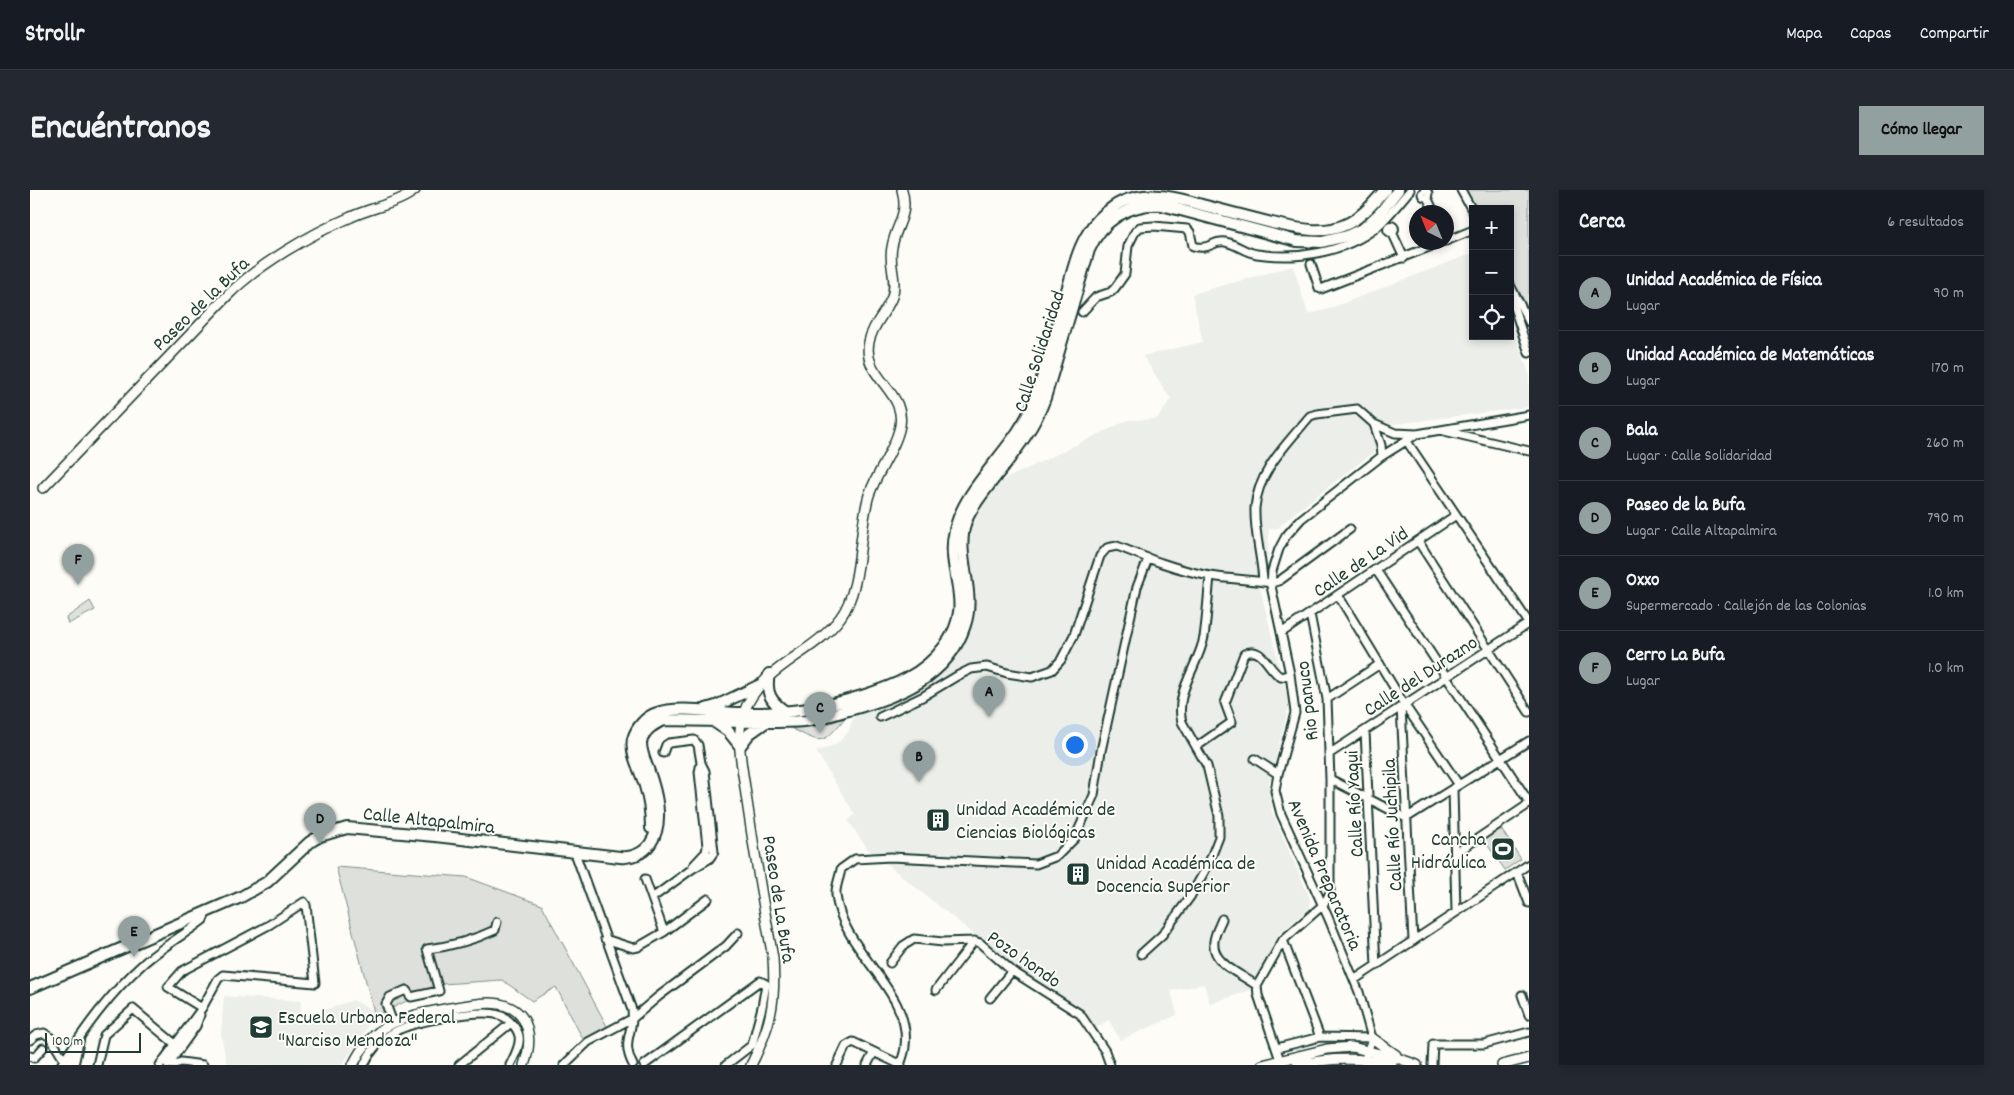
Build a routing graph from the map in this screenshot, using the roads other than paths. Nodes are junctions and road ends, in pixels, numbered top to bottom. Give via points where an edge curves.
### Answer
1 (415, 190) edge
2 (902, 190) edge
3 (1385, 190) edge
4 (1398, 190) edge
5 (1410, 190) edge
6 (1462, 190) edge
7 (1427, 197) dead end
8 (1431, 205) edge
9 (1470, 205) edge
10 (1310, 231) junction
11 (1392, 232) dead end
12 (1469, 232) edge
13 (1454, 237) edge
14 (1310, 242) junction
15 (1423, 250) edge
16 (1308, 254) junction
17 (1404, 258) junction
18 (1311, 264) dead end
19 (1514, 293) edge
20 (1514, 308) edge
21 (1082, 312) dead end
22 (1529, 322) edge
23 (1529, 353) edge
24 (1529, 415) edge
25 (1374, 424) junction
26 (1440, 430) junction
27 (1417, 434) junction
28 (1406, 440) junction
29 (1529, 451) edge
30 (1382, 456) junction
31 (43, 488) dead end
32 (1456, 515) junction
33 (1350, 528) dead end
34 (1418, 541) junction
35 (1148, 559) junction
36 (1376, 570) junction
37 (1210, 576) junction
38 (1264, 582) junction
39 (1272, 583) junction
40 (1338, 594) junction
41 (1310, 614) junction
42 (1529, 623) edge
43 (1281, 632) junction
44 (1488, 650) junction
45 (1380, 664) junction
46 (769, 674) junction
47 (1290, 674) junction
48 (1446, 678) junction
49 (760, 684) junction
50 (1326, 699) junction
51 (1403, 706) junction
52 (701, 710) junction
53 (786, 712) junction
54 (1529, 712) edge
55 (742, 717) junction
56 (880, 717) dead end
57 (712, 721) junction
58 (766, 722) junction
59 (1365, 731) junction
60 (1529, 741) edge
61 (740, 746) junction
62 (1196, 747) junction
63 (663, 753) dead end
64 (1329, 754) junction
65 (1255, 759) dead end
66 (1500, 760) junction
67 (1278, 774) junction
68 (1330, 779) junction
69 (1456, 787) junction
70 (1369, 800) junction
71 (1529, 803) edge
72 (1406, 818) junction
73 (650, 843) junction
74 (1456, 853) junction
75 (575, 854) junction
76 (1529, 864) edge
77 (1517, 872) junction
78 (645, 879) dead end
79 (652, 898) junction
80 (708, 899) dead end
81 (1529, 903) edge
82 (1323, 905) junction
83 (1456, 912) junction
84 (206, 913) junction
85 (1222, 919) dead end
86 (497, 922) dead end
87 (664, 932) junction
88 (738, 933) dead end
89 (605, 939) junction
90 (1283, 940) junction
91 (974, 941) junction
92 (1413, 941) junction
93 (1141, 954) dead end
94 (890, 963) dead end
95 (1376, 966) junction
96 (1012, 971) junction
97 (1354, 980) junction
98 (1257, 986) junction
99 (30, 988) edge
100 (936, 990) dead end
101 (1522, 995) dead end
102 (990, 998) dead end
103 (202, 1008) junction
104 (1529, 1015) edge
105 (633, 1018) junction
106 (393, 1023) junction
107 (512, 1023) junction
108 (1529, 1032) edge
109 (82, 1033) junction
110 (1320, 1037) junction
111 (1372, 1038) junction
112 (30, 1040) edge
113 (175, 1044) junction
114 (43, 1048) dead end
115 (1277, 1048) junction
116 (1368, 1050) junction
117 (874, 1052) junction
118 (30, 1056) edge
119 (1529, 1058) edge
120 (1400, 1059) junction
121 (1280, 1060) junction
122 (1365, 1061) junction
123 (1337, 1062) edge
124 (64, 1063) edge
125 (74, 1065) edge
126 (98, 1065) edge
127 (160, 1065) edge
128 (168, 1065) edge
129 (172, 1065) edge
130 (199, 1065) edge
131 (353, 1065) edge
132 (364, 1065) edge
133 (459, 1065) edge
134 (510, 1065) edge
135 (524, 1065) edge
136 (564, 1065) edge
137 (633, 1065) edge
138 (644, 1065) edge
139 (726, 1065) edge
140 (751, 1065) edge
141 (838, 1065) edge
142 (866, 1065) edge
143 (900, 1065) edge
144 (1110, 1065) edge
145 (1262, 1065) edge
146 (1297, 1065) edge
147 (1392, 1065) edge
148 (1413, 1065) edge
149 (1432, 1065) edge
150 (1502, 1065) edge

1 - 31 street, Paseo de la Bufa via 337,223 248,277
2 - 46 street via 904,215 891,252 894,289 871,334 868,351 870,365 896,399 900,409 900,429 869,496 852,594 845,611 820,638
3 - 10 main road, Calle Solidaridad via 1350,222 1330,230
4 - 14 main road, Calle Solidaridad via 1380,213 1357,232 1336,240
5 - 16 street via 1388,216 1363,236 1324,252
6 - 9 street
7 - 8 street
10 - 14 street
10 - 53 main road, Calle Solidaridad via 1162,196 1142,197 1112,207 1088,232 1078,254 1029,414 1007,449 972,493 958,519 953,551 960,611 948,641 921,671 906,680 829,706
11 - 17 street
12 - 13 street
14 - 16 street
14 - 58 main road, Calle Solidaridad via 1162,205 1131,208 1113,218 1092,243 1086,257 1037,418 968,518 962,546 969,608 964,628 952,650 942,664 910,689 817,719
15 - 17 street
16 - 21 street via 1254,254 1223,241 1202,249 1193,246 1187,229 1140,227 1128,246 1125,274 1111,292 1096,297
17 - 18 street via 1322,289
19 - 22 street
20 - 23 street
24 - 26 street
25 - 27 street via 1395,433
25 - 30 street
25 - 38 street via 1357,409 1310,416 1272,461 1258,489 1255,509
26 - 27 street
26 - 29 street
27 - 28 street, Avenida Preparatoria
28 - 30 street, Avenida Preparatoria
28 - 32 street
30 - 39 street, Avenida Preparatoria via 1301,519 1286,536 1274,563
32 - 34 street, Calle de La Vid
32 - 42 street
33 - 39 street
34 - 36 street, Calle de La Vid
34 - 44 street
35 - 37 street
35 - 56 street via 1117,546 1107,548 1098,560 1074,635 1052,670 1032,677 987,667 971,669
35 - 143 street via 1137,587 1094,795 1075,838 1057,856 1036,864 891,857 855,859 841,869 836,894 841,917 851,939 890,994 905,1028 905,1047
36 - 40 street, Calle de La Vid
36 - 48 street
37 - 38 street
37 - 62 street via 1203,639 1186,682 1180,709 1182,722
38 - 39 street
39 - 43 street, Avenida Preparatoria
40 - 41 street, Calle de La Vid
40 - 45 street
41 - 43 street, Calle de La Vid
41 - 50 street, Rio panuco
42 - 44 street, Calle del Durazno
43 - 47 street, Avenida Preparatoria
44 - 48 street, Calle del Durazno
44 - 54 street
45 - 50 street
45 - 51 street
46 - 49 street
46 - 53 main road via 768,693
47 - 62 street via 1281,677 1276,674 1256,652 1244,654 1225,703 1232,722
47 - 67 street, Avenida Preparatoria via 1296,713
48 - 51 street, Calle del Durazno
48 - 66 street
49 - 52 main road
49 - 55 street
50 - 64 street, Rio panuco
51 - 59 street, Calle del Durazno
51 - 69 street
51 - 72 street, Calle Río Juchipila
52 - 55 main road
52 - 73 main road via 656,713 642,724 634,736 633,750 650,811
53 - 55 main road, Calle Solidaridad
55 - 57 main road
55 - 58 main road, Calle Solidaridad
55 - 61 street, Paseo de La Bufa
57 - 61 main road via 728,731
57 - 73 main road via 665,720 645,734 641,746 658,814 656,831
58 - 61 main road via 749,734
59 - 64 street, Calle del Durazno
59 - 70 street, Calle Río Yaqui
60 - 66 street
61 - 140 street, Paseo de La Bufa via 774,973 772,1013
62 - 93 street via 1210,775 1219,816 1219,837 1190,897 1162,935
63 - 79 street via 669,743 694,740 698,745 708,846 692,869
64 - 68 street, Rio panuco
65 - 67 street
66 - 69 street
66 - 71 street
67 - 82 street, Avenida Preparatoria via 1275,791 1278,804
68 - 70 street
68 - 82 street, Rio panuco via 1330,893
69 - 72 street
69 - 74 street
70 - 72 street
70 - 95 street, Calle Río Yaqui
71 - 74 street
72 - 92 street, Calle Río Juchipila
73 - 75 main road, Calle Altapalmira via 639,854 626,858
74 - 83 street
75 - 84 main road, Calle Altapalmira via 348,828 320,836 261,885
75 - 89 street
76 - 77 street
77 - 81 street
77 - 83 street
78 - 79 street
79 - 87 street
80 - 87 street
82 - 90 street
82 - 97 street, Avenida Preparatoria
83 - 92 street
84 - 99 main road, Calle Altapalmira
84 - 109 street via 203,920 120,985
85 - 98 street via 1214,947 1224,966
86 - 106 street via 495,930 476,939 427,949 439,991 411,997 406,990 390,997 386,1004
87 - 89 street via 634,948
88 - 105 street via 726,946
89 - 105 street
90 - 98 street
90 - 110 street
91 - 94 street, Pozo hondo via 914,940 903,946
91 - 96 street, Pozo hondo
91 - 100 street
92 - 95 street
95 - 97 street
96 - 102 street
96 - 144 street, Pozo hondo via 1080,1014 1105,1051
97 - 111 street, Avenida Preparatoria
98 - 115 street
101 - 104 street
103 - 103 street via 168,987 182,971 269,926 304,902 315,983 223,975
103 - 113 street
103 - 128 street via 196,1026
105 - 136 street via 588,1042
105 - 137 street via 627,1040 628,1056
106 - 131 street via 366,1043
106 - 135 street via 436,1010 501,1004 519,1014 528,1028 528,1053
107 - 132 street via 500,1015 477,1014 405,1027 376,1046
107 - 133 street
107 - 134 street via 519,1038
108 - 149 street via 1484,1044 1433,1044
109 - 124 street
109 - 125 street
110 - 111 street
110 - 115 street
111 - 116 street
111 - 120 street
112 - 124 street via 44,1032
113 - 126 street via 133,1009 104,1035
113 - 127 street
114 - 118 street via 34,1058
115 - 121 street
116 - 120 street
116 - 121 street via 1352,1047 1326,1049
116 - 122 street
117 - 141 street via 853,1042 848,1043
117 - 142 street
117 - 143 street
119 - 150 street
120 - 148 street
121 - 145 street
122 - 123 street
122 - 147 street
123 - 146 street via 1322,1060
129 - 130 street via 181,1062
138 - 139 street via 760,981 766,984 752,1045

